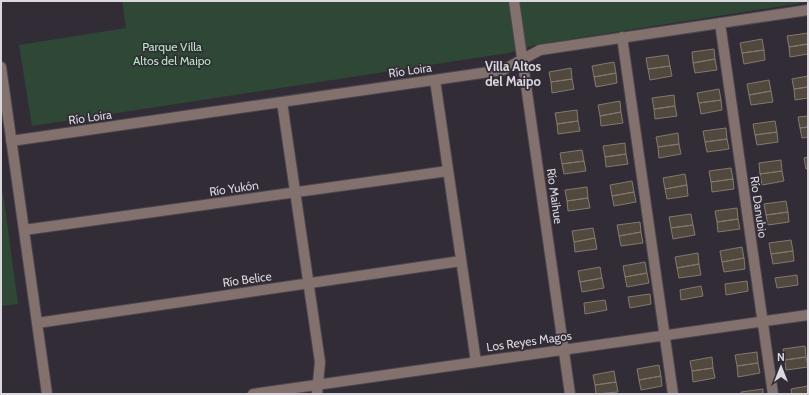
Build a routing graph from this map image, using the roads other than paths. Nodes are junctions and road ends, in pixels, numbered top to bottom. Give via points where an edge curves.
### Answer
1 (514, 1) edge
2 (808, 10) edge
3 (720, 23) junction
4 (622, 37) junction
5 (522, 59) junction
6 (1, 67) edge
7 (2, 79) edge
8 (435, 80) junction
9 (282, 102) junction
10 (11, 141) junction
11 (448, 171) junction
12 (295, 192) junction
13 (24, 230) junction
14 (461, 261) junction
15 (308, 283) junction
16 (808, 315) edge
17 (762, 321) junction
18 (37, 323) junction
19 (664, 335) junction
20 (564, 350) junction
21 (476, 362) junction
22 (318, 389) edge
23 (47, 394) edge
24 (253, 394) edge
25 (570, 394) edge
26 (673, 394) edge
27 (773, 394) edge

1 - 5 street, Río Maihue
2 - 3 street, Río Loira
3 - 4 street, Río Loira
3 - 17 street, Río Danubio
4 - 5 street, Río Loira via 540,50
4 - 19 street
5 - 8 street, Río Loira via 503,70
5 - 20 street, Río Maihue
6 - 7 street
7 - 10 street
8 - 9 street, Río Loira
8 - 11 street
9 - 10 street, Río Loira
9 - 12 street
10 - 13 street
11 - 12 street, Río Yukón
11 - 14 street
12 - 13 street, Río Yukón
12 - 15 street
13 - 18 street
14 - 15 street, Río Belice
14 - 21 street
15 - 18 street, Río Belice
15 - 22 street via 320,362
16 - 17 street, Los Reyes Magos
17 - 19 street, Los Reyes Magos
17 - 27 street, Río Danubio
18 - 23 street
19 - 20 street, Los Reyes Magos
19 - 26 street
20 - 21 street, Los Reyes Magos
20 - 25 street, Río Maihue
21 - 22 street, Los Reyes Magos
22 - 24 street, Los Reyes Magos

